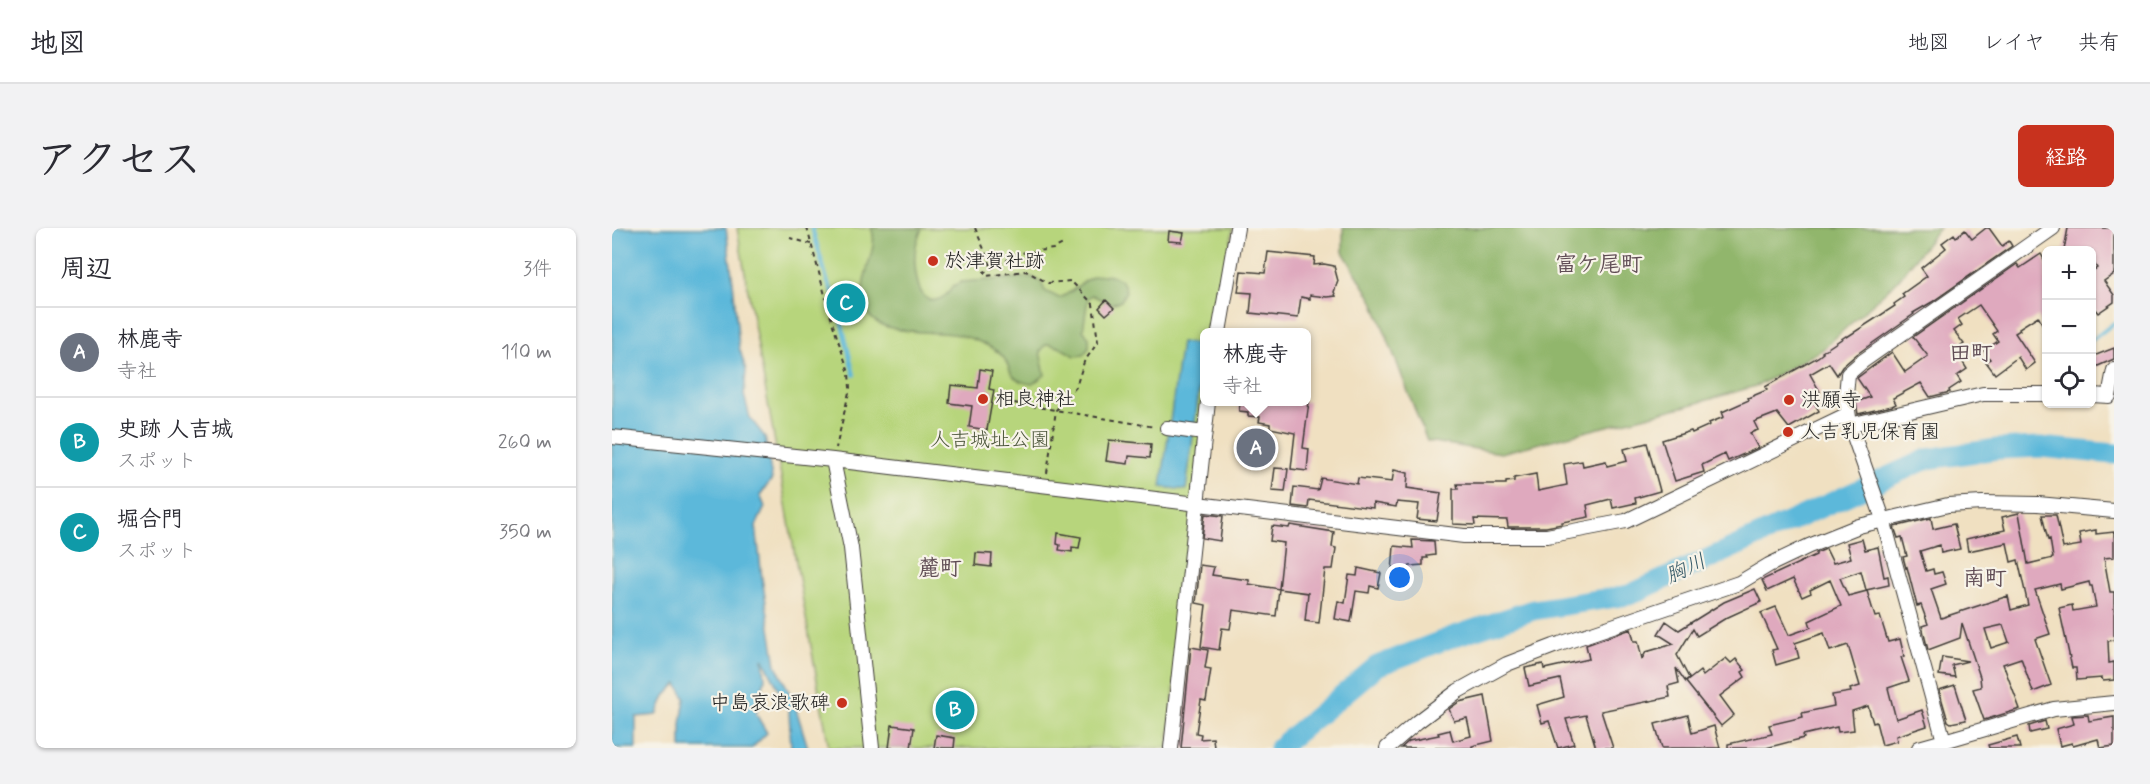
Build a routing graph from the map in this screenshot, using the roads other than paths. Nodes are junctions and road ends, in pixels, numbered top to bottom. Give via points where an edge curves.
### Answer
1 (1237, 228) edge
2 (2053, 228) edge
3 (1219, 328) edge
4 (2114, 370) edge
5 (2042, 394) edge
6 (2096, 395) edge
7 (1207, 406) edge
8 (1849, 419) junction
9 (1167, 429) road end
10 (1199, 433) junction
11 (612, 437) edge
12 (833, 460) junction
13 (1198, 505) junction
14 (2114, 511) edge
15 (1881, 515) junction
16 (2114, 703) edge
17 (1944, 741) junction
18 (872, 748) edge
19 (1171, 748) edge
20 (1387, 748) edge
21 (1919, 748) edge
22 (1956, 748) edge

1 - 3 street
2 - 8 street via 1848,374
4 - 6 street via 2109,396
5 - 8 street via 1983,394
7 - 10 street
8 - 13 street via 1626,521 1547,536 1464,536
8 - 15 street
9 - 10 street
10 - 13 street
11 - 12 street
12 - 13 street
12 - 18 street via 851,548
13 - 19 street
14 - 15 street via 1982,503
15 - 17 street
15 - 20 street via 1769,565 1739,583 1507,664 1458,691
16 - 17 street via 2054,709
17 - 21 street
17 - 22 street

